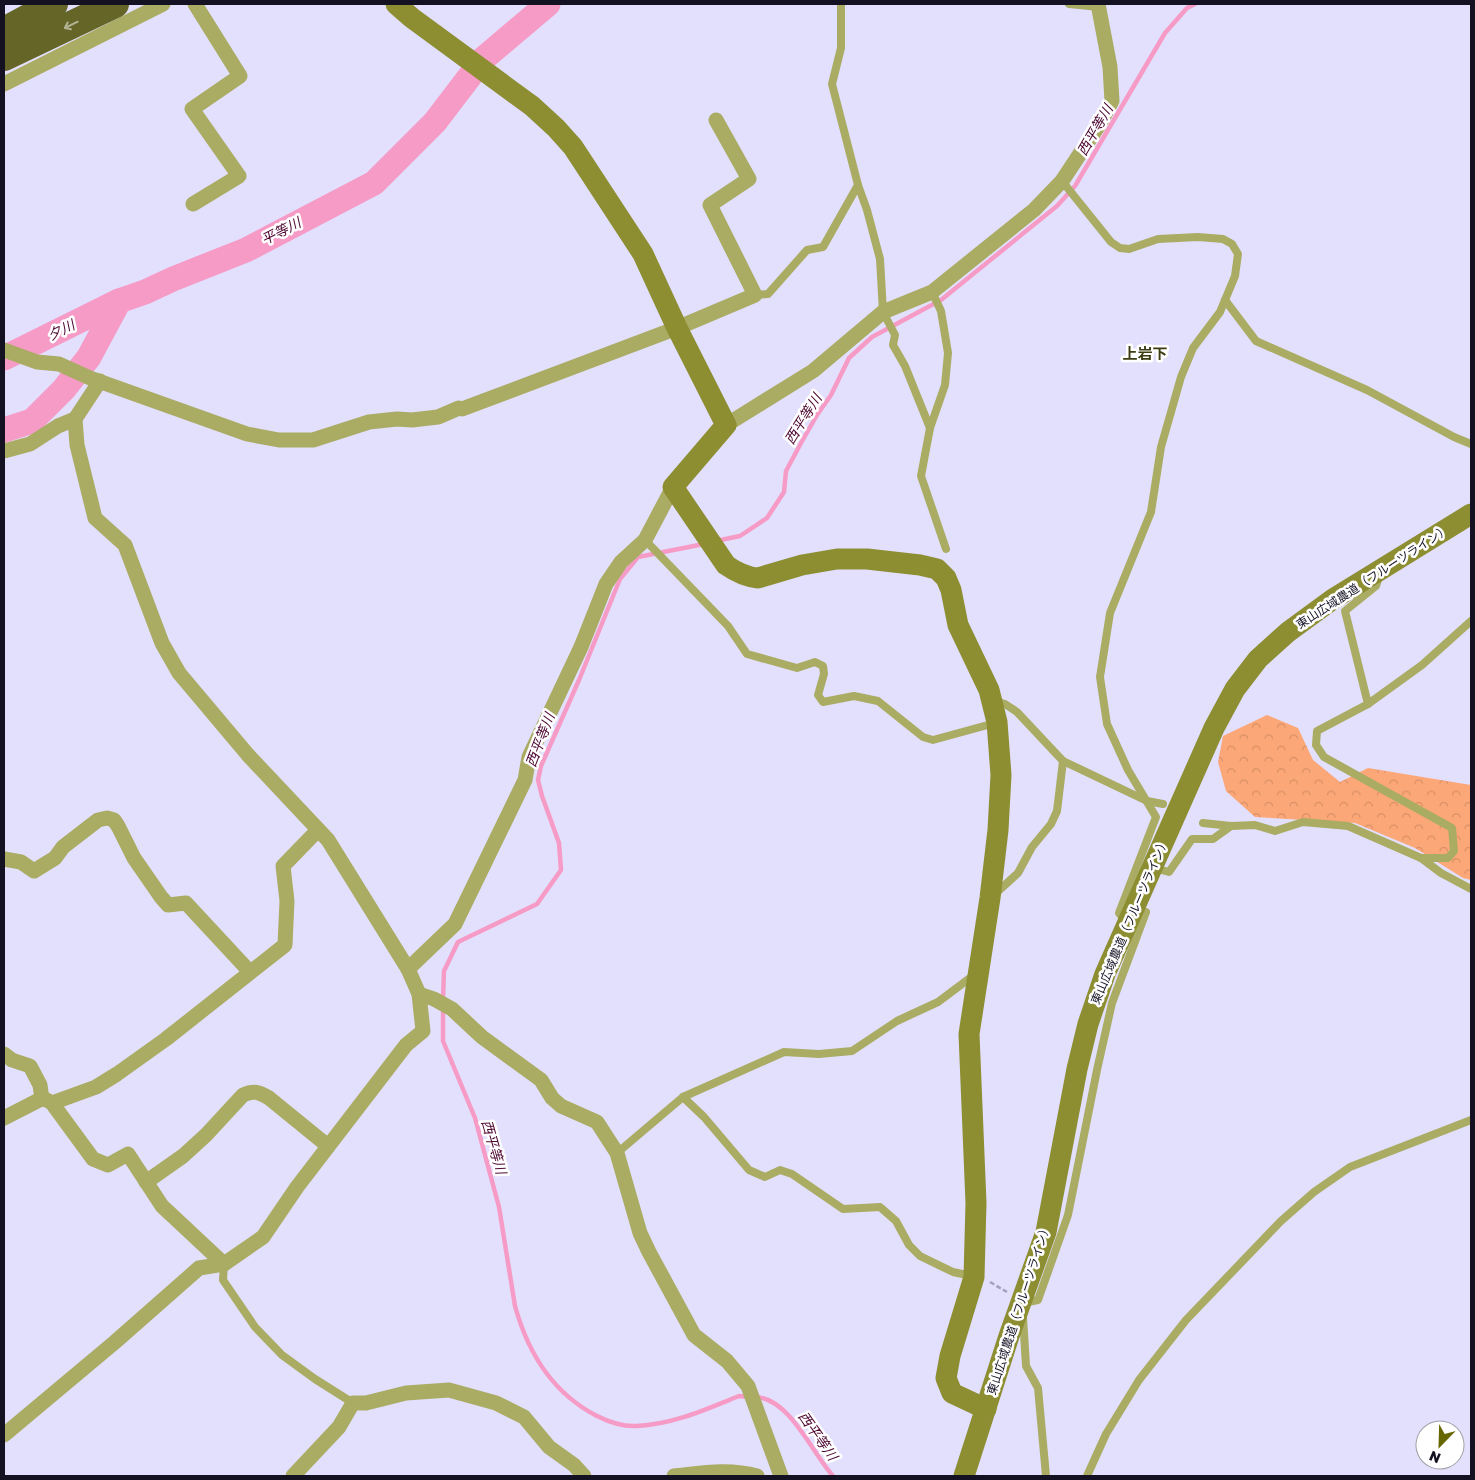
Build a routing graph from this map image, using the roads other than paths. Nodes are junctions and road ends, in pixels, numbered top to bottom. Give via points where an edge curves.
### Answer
1 (54, 4) edge
2 (115, 4) edge
3 (163, 4) edge
4 (195, 4) edge
5 (396, 4) edge
6 (841, 4) edge
7 (1069, 4) edge
8 (1099, 6) edge
9 (4, 31) edge
10 (4, 57) edge
11 (4, 84) edge
12 (716, 120) dead end
13 (1062, 181) junction
14 (858, 185) junction
15 (193, 204) dead end
16 (932, 292) junction
17 (755, 295) junction
18 (1225, 300) junction
19 (884, 312) junction
20 (677, 328) junction
21 (4, 350) edge
22 (95, 380) junction
23 (76, 419) junction
24 (726, 425) junction
25 (930, 428) junction
26 (1471, 444) edge
27 (4, 450) edge
28 (673, 487) junction
29 (1471, 514) edge
30 (647, 542) junction
31 (946, 549) dead end
32 (1380, 569) junction
33 (1471, 621) edge
34 (991, 700) junction
35 (1368, 704) junction
36 (997, 722) junction
37 (1063, 761) junction
38 (1147, 801) junction
39 (1163, 804) dead end
40 (1203, 823) dead end
41 (1231, 826) junction
42 (318, 830) junction
43 (1421, 858) junction
44 (4, 859) edge
45 (1152, 867) junction
46 (1471, 889) edge
47 (990, 898) junction
48 (1130, 915) junction
49 (408, 968) junction
50 (250, 972) junction
51 (978, 972) junction
52 (419, 994) junction
53 (4, 1054) edge
54 (683, 1098) junction
55 (47, 1101) junction
56 (4, 1118) edge
57 (1471, 1120) edge
58 (328, 1146) junction
59 (618, 1153) junction
60 (146, 1182) junction
61 (224, 1264) junction
62 (974, 1277) junction
63 (1022, 1303) junction
64 (353, 1403) junction
65 (986, 1409) junction
66 (4, 1435) edge
67 (293, 1476) edge
68 (584, 1476) edge
69 (674, 1476) edge
70 (757, 1476) edge
71 (781, 1476) edge
72 (964, 1476) edge
73 (1046, 1476) edge
74 (1087, 1476) edge

1 - 9 highway
2 -> 10 highway
3 - 11 street
4 - 15 street via 240,76 192,108 239,176
5 - 20 street via 532,106 573,147 643,254
6 - 14 lane via 841,48 832,84
7 - 8 lane
8 - 13 street via 1110,67 1112,102
12 - 17 street via 749,179 710,205
13 - 16 street via 1034,210
13 - 18 lane via 1120,248 1130,249 1158,239 1198,237 1223,239 1232,244 1238,254 1235,276
14 - 17 lane via 823,247 806,250 768,294
14 - 19 lane via 880,259
16 - 19 street
16 - 25 lane via 941,311 948,352 945,385
17 - 20 street
18 - 26 lane via 1256,341 1367,390
18 - 38 lane via 1193,348 1181,377 1161,447 1151,512 1110,613 1100,677 1107,724 1131,776
19 - 24 street via 814,371
19 - 25 lane via 895,335 893,345
20 - 22 street via 438,417 370,422 313,440 279,440 247,434
20 - 24 street
21 - 22 street via 37,362 59,364
22 - 23 street
23 - 27 street via 30,444
23 - 42 street via 76,445 95,518 125,545 158,636 179,673 248,755
24 - 28 street
25 - 31 lane via 922,476
28 - 30 street
28 - 34 street via 726,565 751,578 837,558 937,569 951,590 958,625
29 - 32 street, 東山広域農道（フルーツライン）
30 - 36 lane via 728,626 747,654 797,668 816,662 823,666 818,695 823,702 854,696 878,701 923,737 933,740
30 - 49 street via 621,562 606,584 581,647 529,757 525,780 455,924
32 - 35 lane via 1376,586 1345,611
32 - 45 street, 東山広域農道（フルーツライン） via 1288,632 1258,659 1214,728
33 - 35 lane via 1422,666
34 - 36 street
34 - 37 lane via 1017,712
35 - 43 lane via 1317,731 1316,745 1324,757 1452,828 1454,850 1448,858
36 - 47 street via 1001,775
37 - 38 lane
37 - 47 lane via 1057,811 1051,824 1032,847 1018,873
38 - 39 lane
38 - 48 lane via 1156,817 1119,913
40 - 41 lane
41 - 43 lane via 1254,825 1275,831 1303,822 1348,826
41 - 45 lane via 1213,840 1192,839 1168,872
42 - 49 street via 328,840
42 - 50 street via 283,866 287,901 285,944
43 - 46 lane
44 - 50 street via 21,862 34,871 55,858 63,847 98,820 114,820 160,897 168,905 186,903
45 - 48 street, 東山広域農道（フルーツライン）
47 - 51 street
48 - 63 street, 東山広域農道（フルーツライン） via 1088,1024 1046,1232
49 - 52 street
50 - 55 street via 166,1038 96,1087
51 - 54 lane via 938,1002 897,1021 852,1051 819,1054 784,1052
51 - 62 street via 969,1034 976,1203
52 - 58 street via 423,1031 406,1045
52 - 59 street via 452,1009 541,1080 561,1106 597,1122
53 - 55 street via 30,1066
54 - 59 lane
54 - 62 lane via 704,1117 749,1170 765,1177 780,1170 792,1174 843,1209 880,1207 896,1221 909,1245 920,1256 953,1272
55 - 56 street
55 - 60 street via 93,1159 108,1165 128,1154
57 - 74 lane via 1350,1167 1281,1220 1186,1320 1139,1380 1106,1434
58 - 60 street via 269,1098 259,1092 250,1092 243,1095 182,1156
58 - 61 street via 262,1236
59 - 71 street via 640,1233 649,1252 694,1335 727,1361 749,1388
60 - 61 street via 162,1206
61 - 64 lane via 223,1280 255,1327 282,1355
61 - 66 street via 199,1268
62 - 65 street via 946,1378 952,1393
63 - 65 street, 東山広域農道（フルーツライン）
63 - 73 lane via 1026,1366 1038,1388
64 - 67 street via 338,1427
64 - 68 street via 406,1393 449,1390 496,1402 524,1417 549,1447
65 - 72 street, 東山広域農道（フルーツライン）
69 - 70 street via 720,1470

